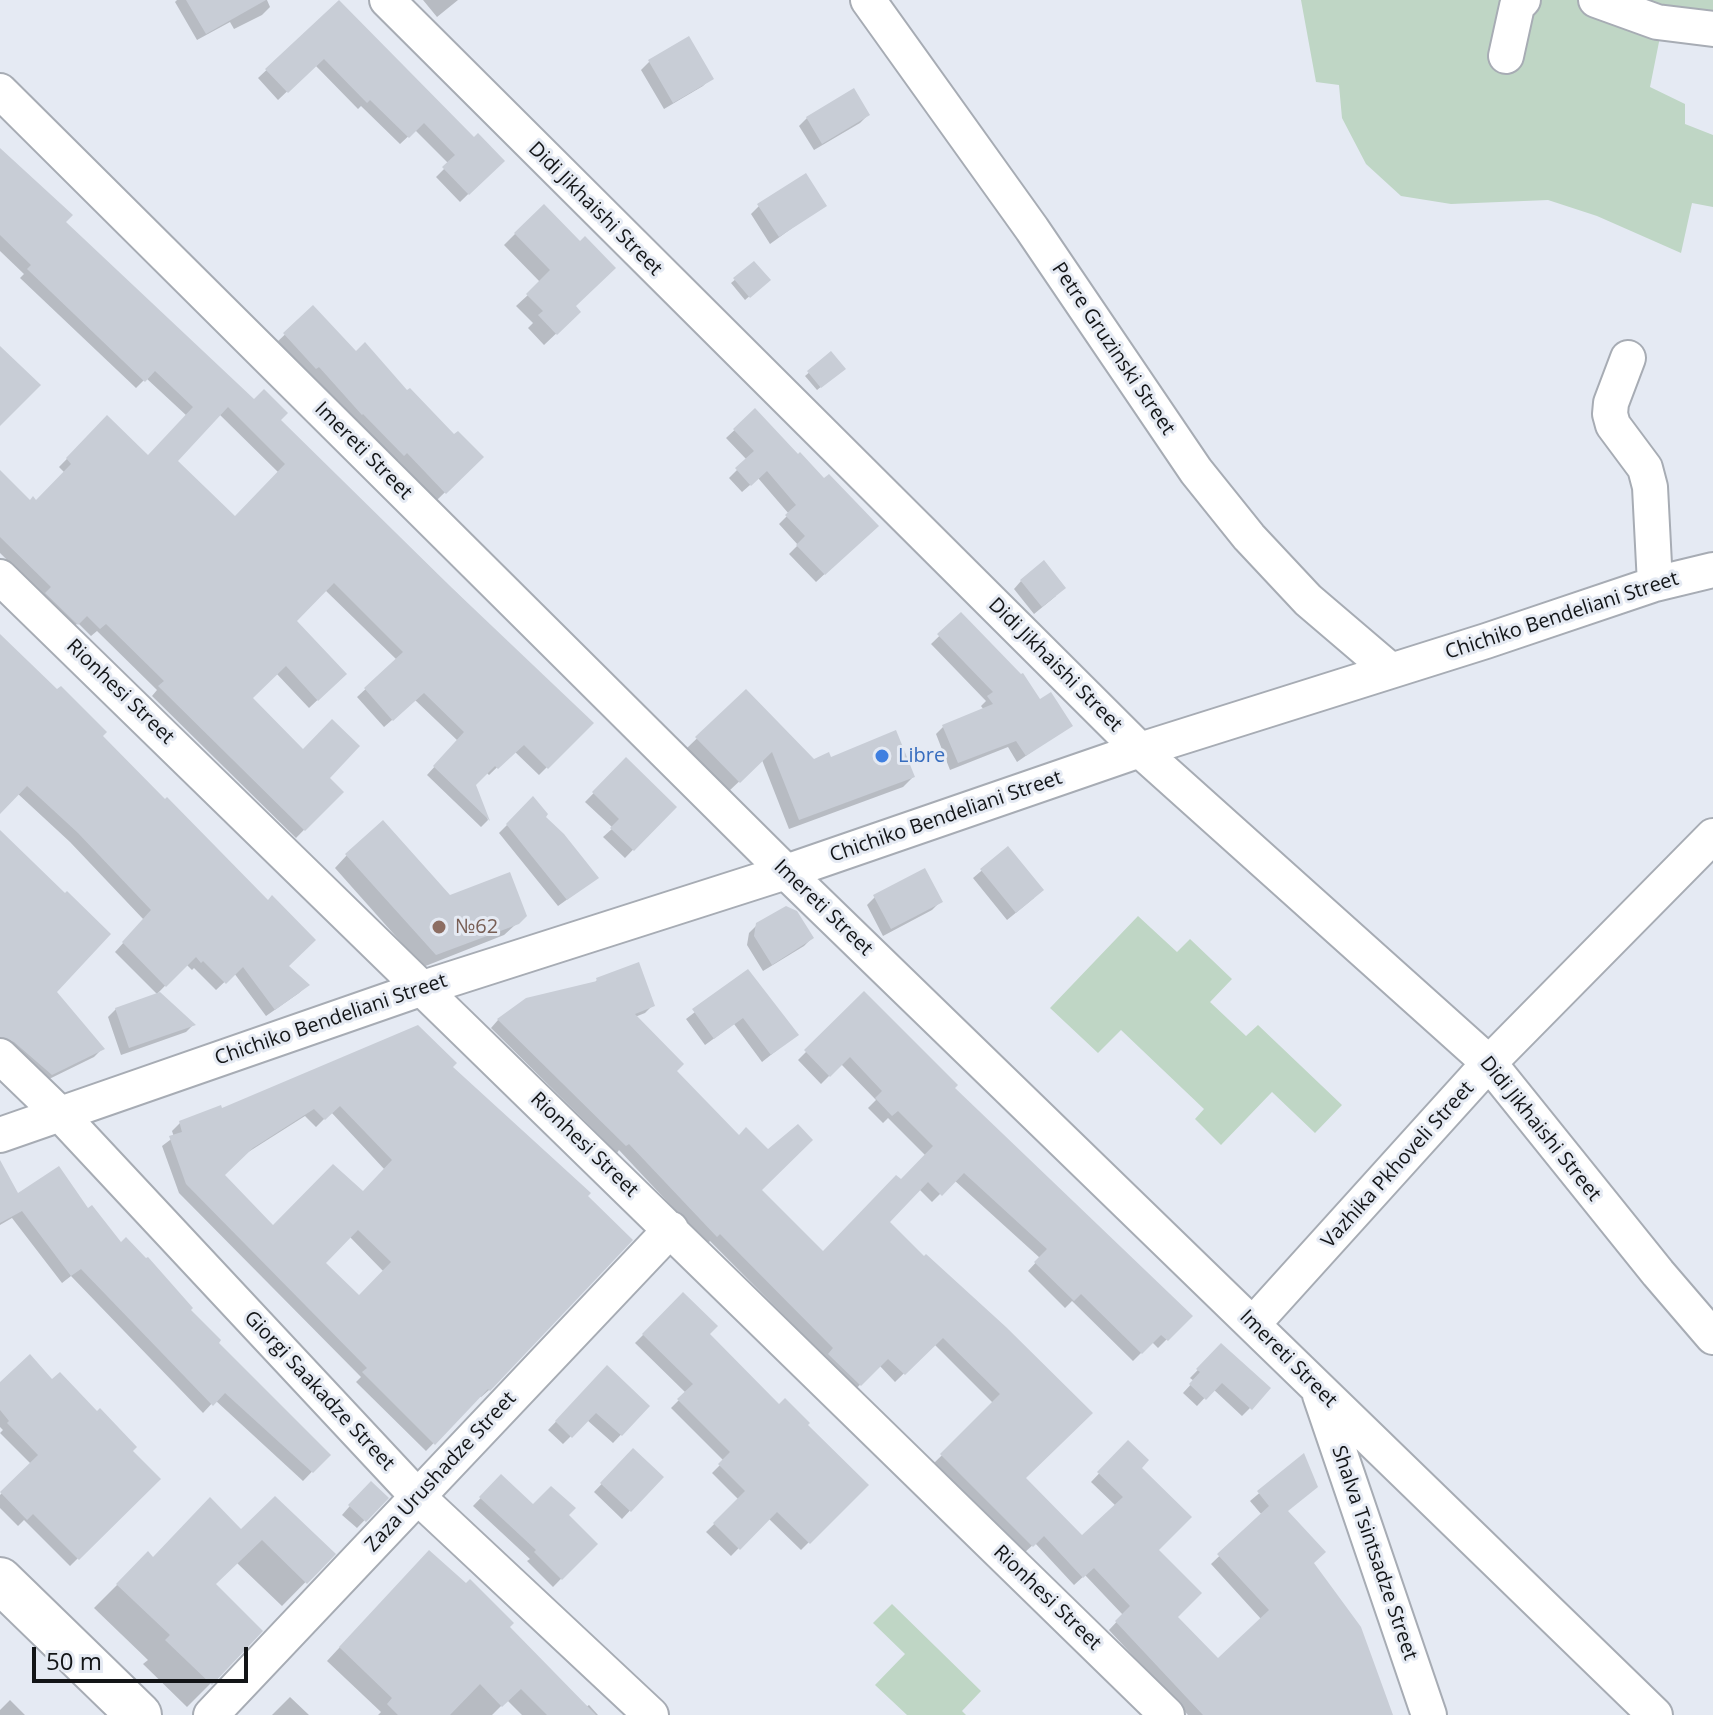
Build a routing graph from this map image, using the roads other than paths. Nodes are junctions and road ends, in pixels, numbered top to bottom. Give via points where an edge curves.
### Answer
1 (387, 0) edge
2 (868, 0) edge
3 (1523, 0) edge
4 (1596, 0) edge
5 (1713, 29) edge
6 (1506, 56) dead end
7 (0, 91) edge
8 (1628, 358) dead end
9 (1713, 570) edge
10 (0, 577) edge
11 (1655, 584) junction
12 (1390, 670) junction
13 (1140, 750) junction
14 (1713, 836) edge
15 (786, 872) junction
16 (423, 988) junction
17 (0, 1056) edge
18 (1489, 1063) junction
19 (61, 1115) junction
20 (0, 1135) edge
21 (671, 1229) junction
22 (1253, 1324) junction
23 (1713, 1337) edge
24 (1319, 1391) junction
25 (418, 1497) junction
26 (0, 1580) edge
27 (139, 1715) edge
28 (211, 1715) edge
29 (651, 1715) edge
30 (1167, 1715) edge
31 (1429, 1715) edge
32 (1655, 1715) edge

1 - 13 street, Didi Jikhaishi Street
2 - 12 street, Petre Gruzinski Street via 1196,471 1308,600
3 - 6 street
4 - 5 street via 1657,22
7 - 15 street, Imereti Street
8 - 11 street via 1610,414 1645,468
9 - 11 street, Chichiko Bendeliani Street
10 - 16 street, Rionhesi Street
11 - 12 street, Chichiko Bendeliani Street
12 - 13 street, Chichiko Bendeliani Street
13 - 15 street, Chichiko Bendeliani Street
13 - 18 street, Didi Jikhaishi Street
14 - 18 street, Vazhika Pkhoveli Street
15 - 16 street, Chichiko Bendeliani Street
15 - 22 street, Imereti Street
16 - 19 street, Chichiko Bendeliani Street
16 - 21 street, Rionhesi Street
17 - 19 street, Giorgi Saakadze Street
18 - 22 street, Vazhika Pkhoveli Street
18 - 23 street, Didi Jikhaishi Street
19 - 20 street, Chichiko Bendeliani Street
19 - 25 street, Giorgi Saakadze Street
21 - 25 street, Zaza Urushadze Street
21 - 30 street, Rionhesi Street
22 - 24 street, Imereti Street
24 - 31 street, Shalva Tsintsadze Street
24 - 32 street, Imereti Street
25 - 28 street, Zaza Urushadze Street
25 - 29 street, Giorgi Saakadze Street
26 - 27 main road

